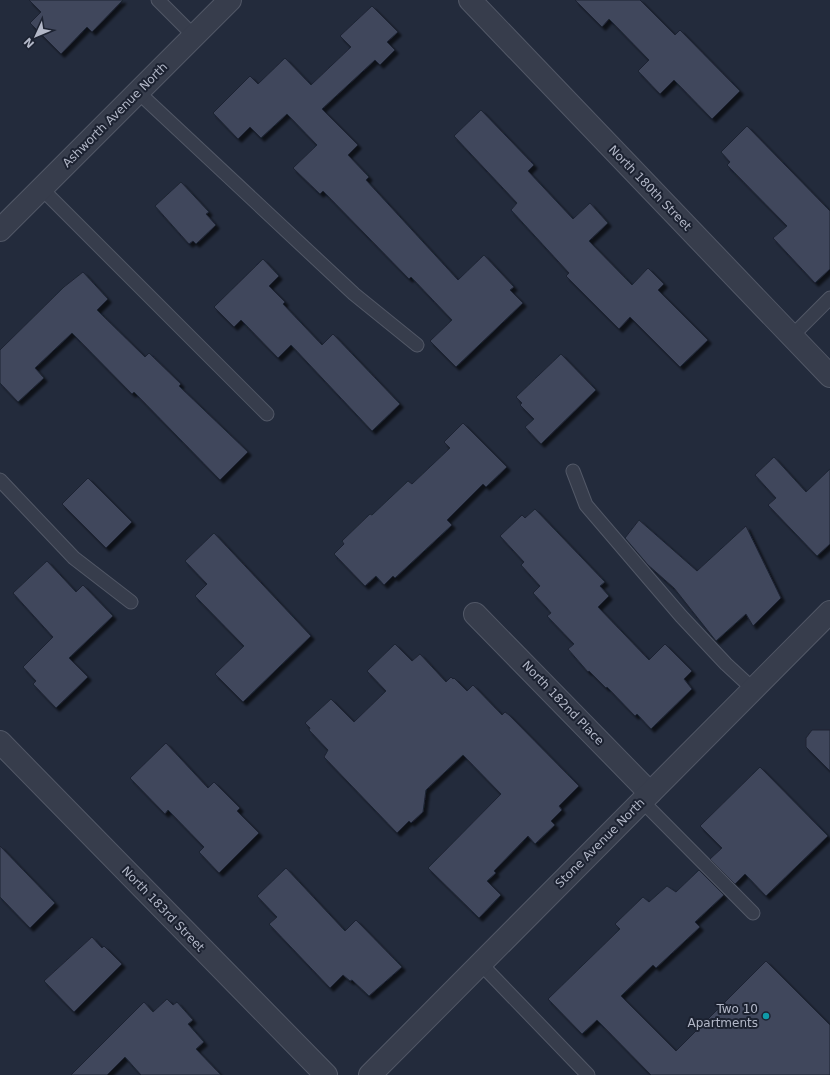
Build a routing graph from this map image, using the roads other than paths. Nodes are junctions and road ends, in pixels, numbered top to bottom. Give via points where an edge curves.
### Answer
1 (158, 0) edge
2 (230, 0) edge
3 (470, 0) edge
4 (194, 36) junction
5 (138, 92) junction
6 (42, 189) junction
7 (0, 230) edge
8 (830, 298) edge
9 (792, 336) junction
10 (417, 344) dead end
11 (830, 376) edge
12 (267, 414) dead end
13 (573, 471) dead end
14 (0, 480) edge
15 (131, 602) dead end
16 (475, 614) dead end
17 (829, 615) edge
18 (753, 689) junction
19 (0, 742) edge
20 (646, 797) junction
21 (753, 913) dead end
22 (481, 964) junction
23 (326, 1075) edge
24 (370, 1075) edge
25 (588, 1075) edge

1 - 4 lane
2 - 4 street, Ashworth Avenue North
3 - 9 street, North 180th Street
4 - 5 street, Ashworth Avenue North
5 - 6 street, Ashworth Avenue North
5 - 10 lane via 354,294
6 - 7 street, Ashworth Avenue North
6 - 12 lane
8 - 9 lane
9 - 11 street, North 180th Street
13 - 18 lane via 586,504 681,616
14 - 15 lane via 74,558
16 - 20 street, North 182nd Place
17 - 18 street, Stone Avenue North
18 - 20 street, Stone Avenue North
19 - 23 street, North 183rd Street
20 - 21 lane
20 - 22 street, Stone Avenue North
22 - 24 street, Stone Avenue North
22 - 25 lane

